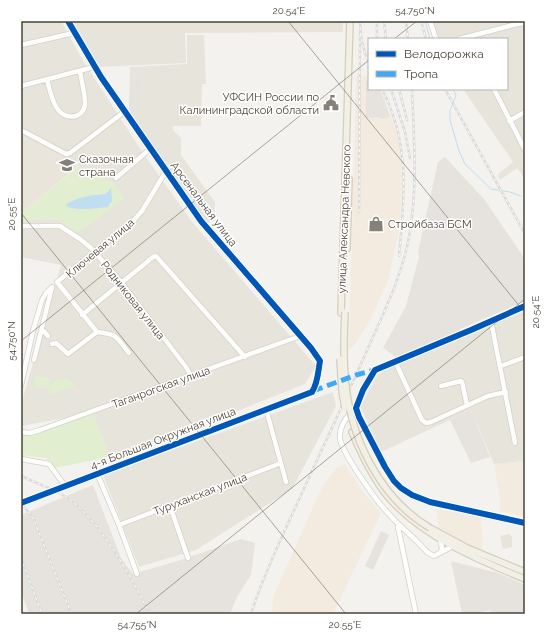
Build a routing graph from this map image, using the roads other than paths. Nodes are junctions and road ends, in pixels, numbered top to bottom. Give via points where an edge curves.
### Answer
1 (68, 21) edge
2 (350, 21) edge
3 (353, 21) edge
4 (430, 21) edge
5 (517, 22) edge
6 (525, 23) edge
7 (74, 33) junction
8 (436, 38) edge
9 (469, 38) edge
10 (21, 45) edge
11 (94, 67) junction
12 (80, 71) junction
13 (47, 80) junction
14 (21, 86) edge
15 (494, 90) edge
16 (124, 112) junction
17 (525, 112) edge
18 (509, 121) junction
19 (21, 130) edge
20 (150, 149) junction
21 (525, 150) edge
22 (166, 171) junction
23 (116, 178) dead end
24 (21, 226) edge
25 (95, 252) junction
26 (57, 282) junction
27 (121, 282) junction
28 (52, 287) junction
29 (525, 306) edge
30 (343, 312) junction
31 (82, 315) junction
32 (491, 321) junction
33 (42, 329) junction
34 (97, 332) junction
35 (48, 336) dead end
36 (300, 336) junction
37 (52, 344) dead end
38 (129, 353) dead end
39 (245, 357) junction
40 (525, 357) edge
41 (34, 360) dead end
42 (395, 361) junction
43 (501, 366) junction
44 (191, 376) junction
45 (21, 385) edge
46 (441, 386) dead end
47 (312, 392) joint
48 (506, 392) junction
49 (467, 405) junction
50 (266, 409) junction
51 (357, 410) junction
52 (21, 432) edge
53 (515, 443) dead end
54 (21, 459) edge
55 (281, 463) junction
56 (97, 473) junction
57 (286, 482) dead end
58 (65, 486) junction
59 (21, 503) edge
60 (170, 506) junction
61 (525, 524) edge
62 (119, 525) junction
63 (399, 525) junction
64 (429, 529) junction
65 (412, 537) junction
66 (440, 538) junction
67 (402, 542) junction
68 (453, 546) junction
69 (441, 552) junction
70 (188, 558) dead end
71 (525, 572) edge
72 (137, 574) dead end
73 (525, 579) edge
74 (416, 614) edge

1 - 7 street, Арсенальная улица
2 - 30 main road, улица Александра Невского
3 - 30 main road
4 - 8 street
5 - 6 street
5 - 9 street
7 - 10 street
7 - 11 street, Арсенальная улица
11 - 12 street
11 - 16 street, Арсенальная улица
12 - 13 street
12 - 13 street via 86,103 84,111 73,117 59,111 53,102
13 - 14 street
15 - 18 street
16 - 19 street via 73,152 66,154
16 - 20 street, Арсенальная улица
17 - 18 street
18 - 21 street
20 - 22 street, Арсенальная улица
20 - 23 street
22 - 25 street, Ключевая улица via 142,212
22 - 36 street, Арсенальная улица via 214,237
24 - 25 street, Родниковая улица via 60,226
25 - 26 street, Ключевая улица
25 - 27 street, Родниковая улица
26 - 28 street
26 - 31 street, Ключевая улица
27 - 31 street
27 - 39 street via 156,256
27 - 44 street, Родниковая улица
28 - 33 street
28 - 45 street via 42,300
29 - 32 street
30 - 64 main road, улица Александра Невского, bridge via 340,367 342,392 352,432 378,483 397,507
31 - 34 street, Ключевая улица
32 - 42 street
32 - 43 street
33 - 35 street
33 - 41 street
34 - 37 street via 68,354 58,344
34 - 38 street via 116,336
36 - 39 street, Таганрогская улица
36 - 47 street, Арсенальная улица via 320,362 317,382
39 - 44 street, Таганрогская улица
40 - 43 street
42 - 49 street via 422,420 426,423
42 - 51 street via 375,370 363,390
43 - 48 street
44 - 52 street, Таганрогская улица via 40,430
46 - 49 street via 461,381
47 - 50 street, 4-я Большая Окружная улица
48 - 49 street
48 - 53 street
50 - 55 street
50 - 56 street, 4-я Большая Окружная улица
51 - 61 street via 385,467 394,481 406,492 430,502
51 - 63 street via 343,424 341,441 382,508
54 - 58 street via 49,464
55 - 57 street
55 - 60 street, Туруханская улица
56 - 58 street, 4-я Большая Окружная улица
56 - 62 street
58 - 59 street, 4-я Большая Окружная улица
60 - 62 street, Туруханская улица
60 - 70 street
62 - 72 street
63 - 65 street
63 - 67 street
64 - 66 main road
64 - 71 main road
65 - 67 street via 407,536
65 - 69 street via 431,555
66 - 68 main road
66 - 69 street
67 - 74 street
68 - 69 street
68 - 73 main road

